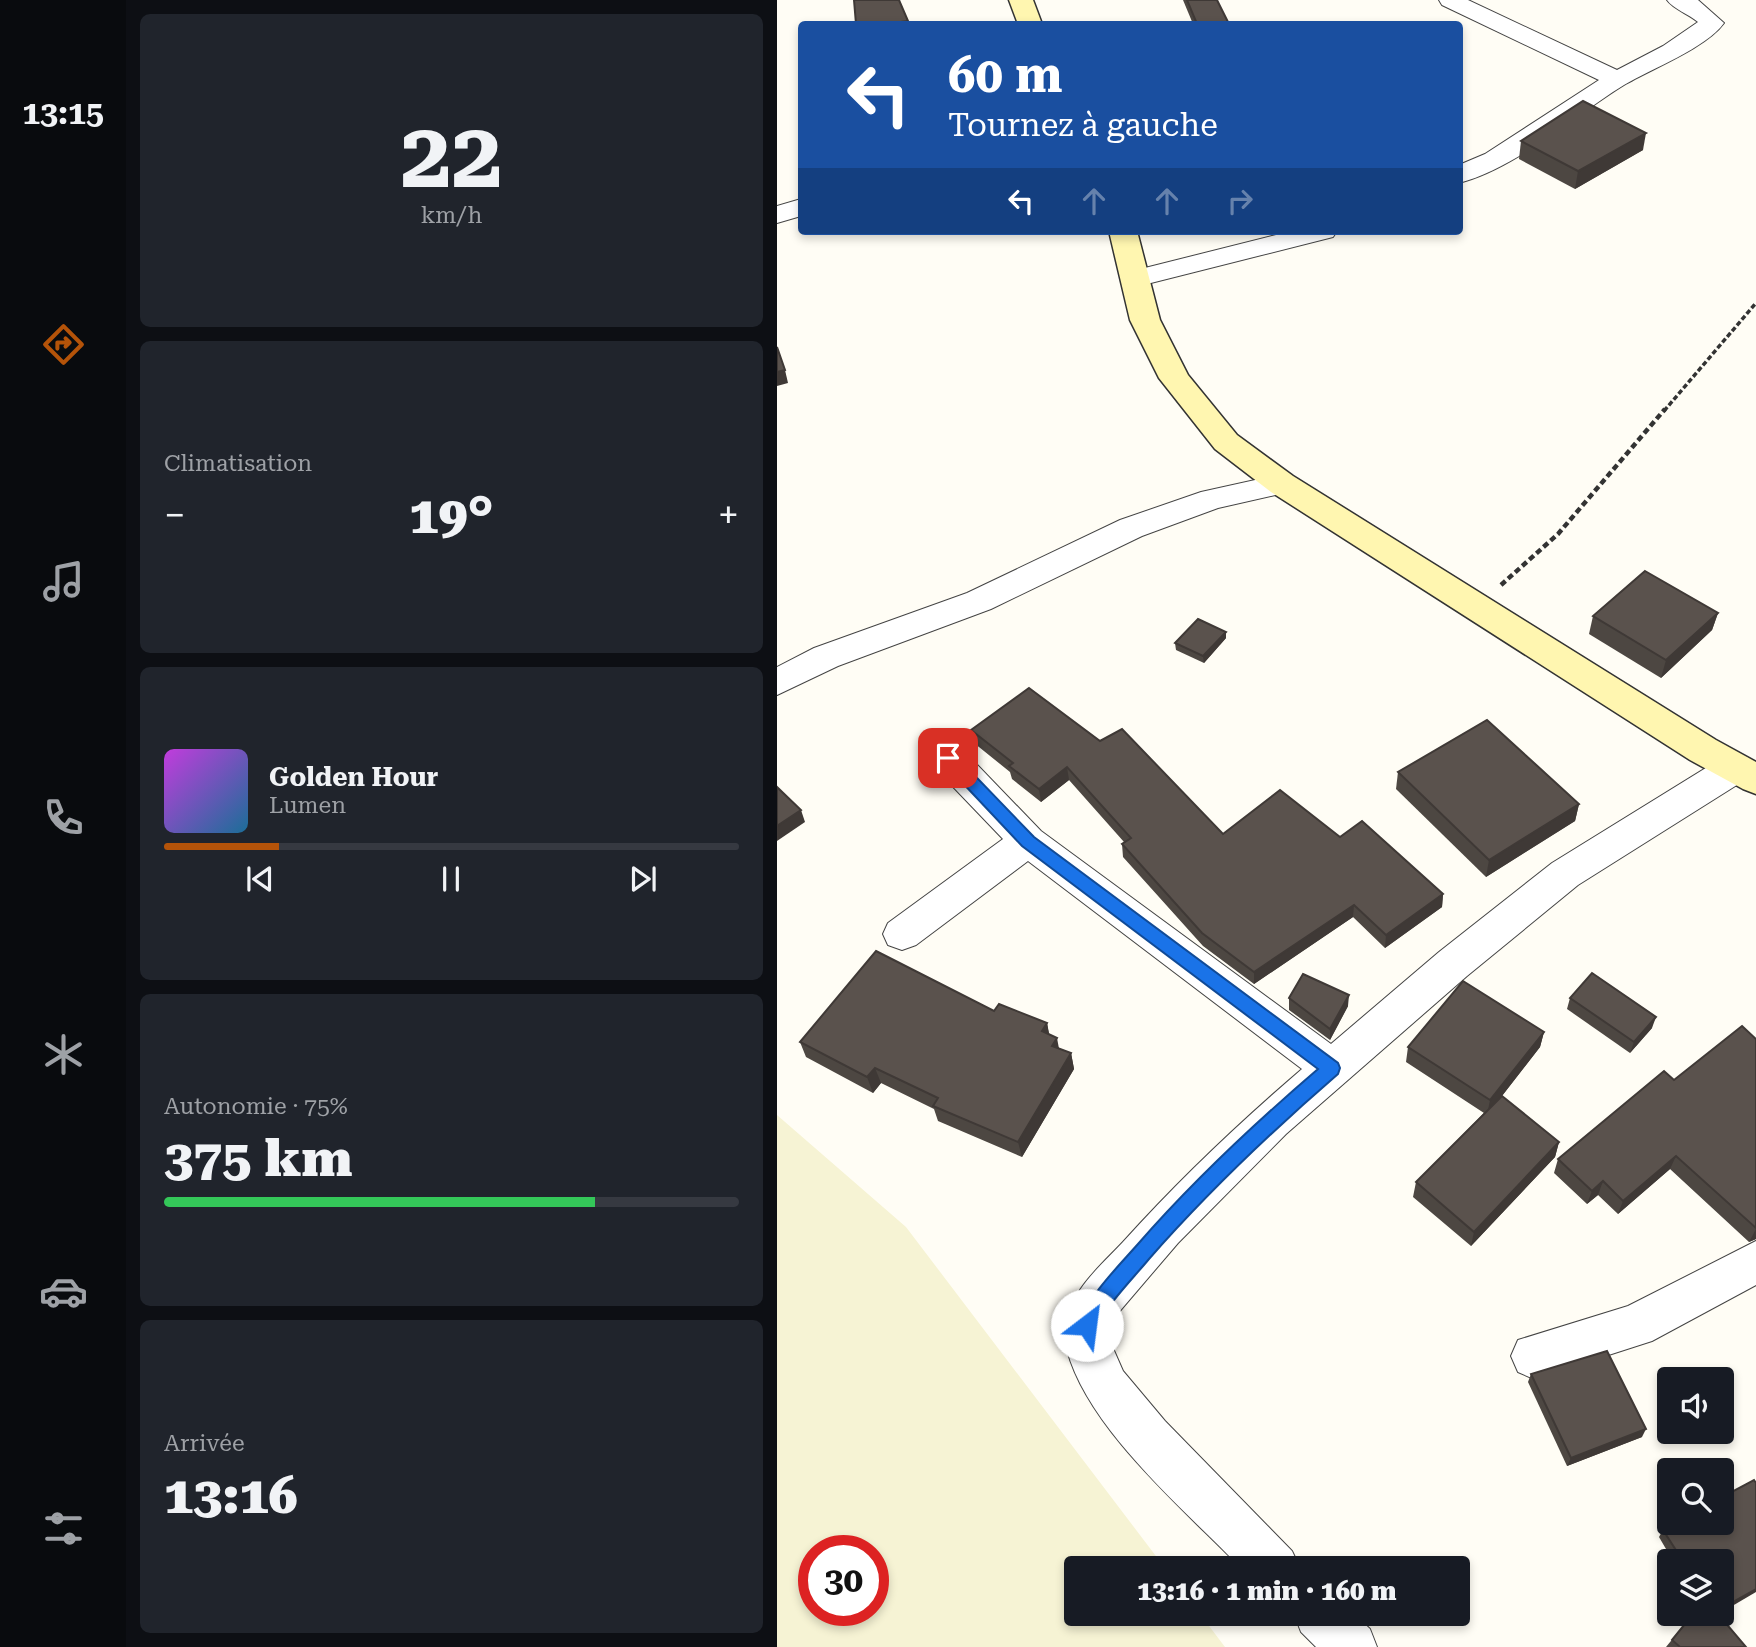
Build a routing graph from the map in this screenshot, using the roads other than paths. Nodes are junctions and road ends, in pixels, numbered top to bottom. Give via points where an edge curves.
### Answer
1 (1021, 0) edge
2 (1450, 0) edge
3 (1678, 0) edge
4 (1029, 21) edge
5 (1617, 79) junction
6 (1463, 172) edge
7 (1124, 235) edge
8 (1308, 235) edge
9 (1136, 278) junction
10 (1282, 484) junction
11 (777, 682) edge
12 (948, 758) dead end
13 (1746, 774) edge
14 (1028, 841) junction
15 (902, 934) dead end
16 (1332, 1068) junction
17 (1756, 1262) edge
18 (1534, 1356) dead end
19 (1263, 1556) edge
20 (1331, 1626) edge
21 (1352, 1647) edge

1 - 4 street
2 - 5 street
3 - 5 street via 1695,7 1712,23
5 - 6 street via 1494,159
7 - 9 street
8 - 9 street
9 - 10 street via 1145,320 1174,378 1226,442
10 - 11 street via 1212,499 1132,528 979,601 826,657
10 - 13 street
12 - 14 street
13 - 16 street via 1566,874
14 - 15 street
14 - 16 street
16 - 19 street via 1271,1121 1163,1229 1097,1304 1087,1325 1089,1349 1107,1387 1148,1438
17 - 18 street via 1636,1325
20 - 21 street

